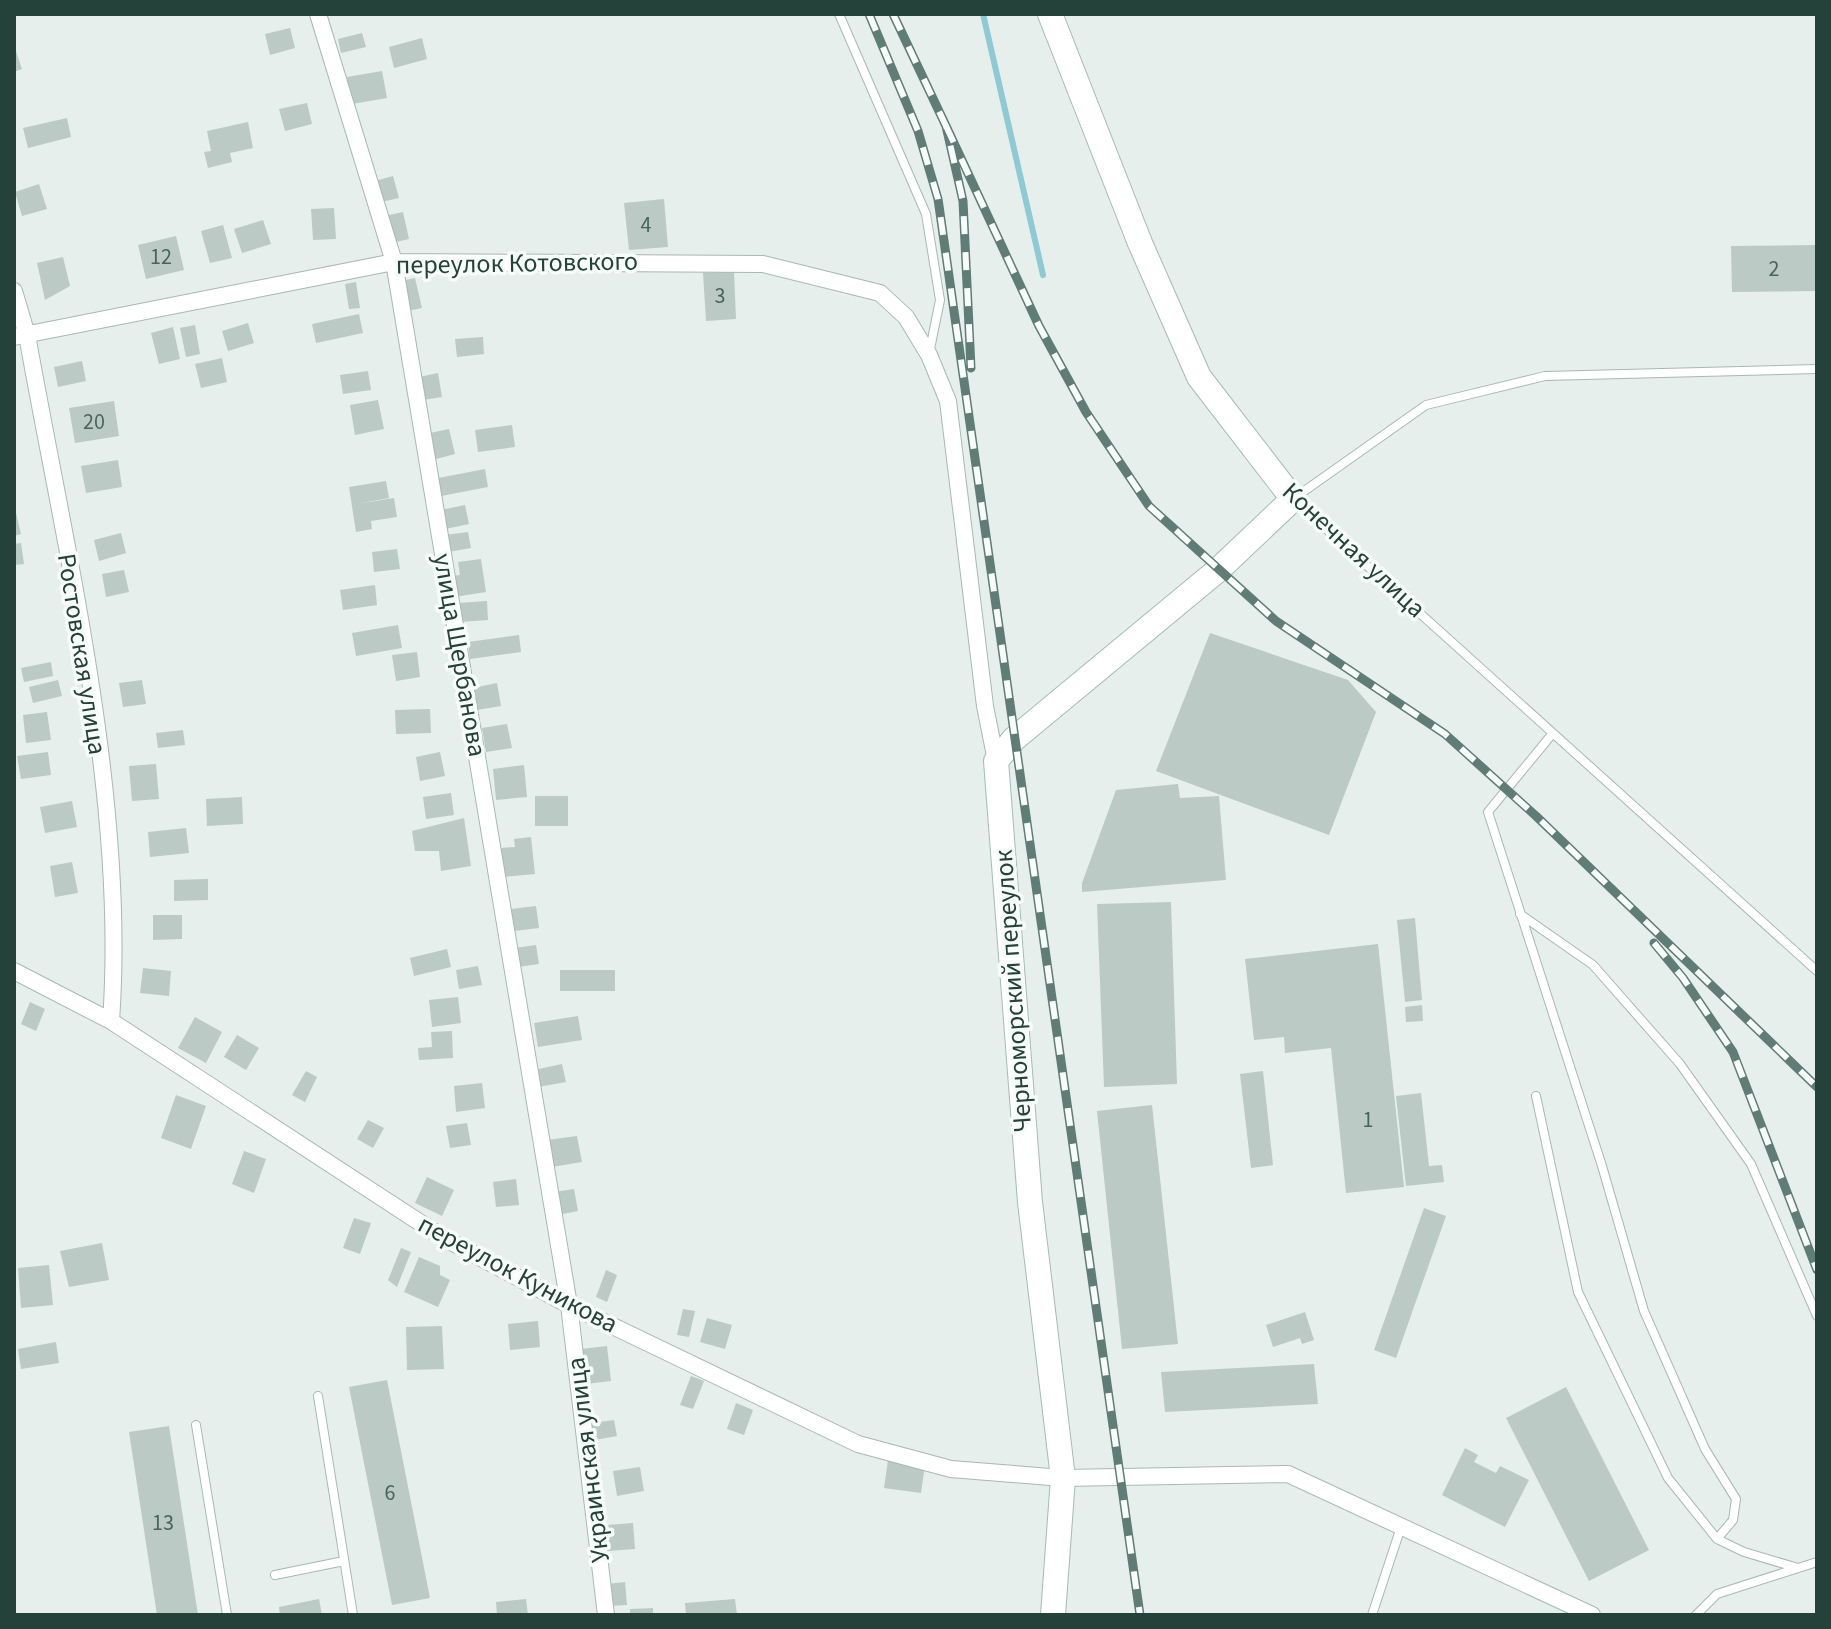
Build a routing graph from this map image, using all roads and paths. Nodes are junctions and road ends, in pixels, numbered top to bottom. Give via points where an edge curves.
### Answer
1 (318, 14) edge
2 (839, 14) edge
3 (1050, 14) edge
4 (394, 262) junction
5 (14, 291) edge
6 (20, 336) edge
7 (929, 355) junction
8 (1817, 369) edge
9 (1293, 499) junction
10 (1553, 733) junction
11 (996, 761) junction
12 (1520, 914) junction
13 (14, 971) edge
14 (1817, 971) edge
15 (111, 1021) junction
16 (1536, 1096) dead end
17 (569, 1305) junction
18 (1817, 1316) edge
19 (318, 1396) dead end
20 (196, 1425) dead end
21 (1063, 1478) junction
22 (1401, 1526) junction
23 (1717, 1539) junction
24 (344, 1561) junction
25 (1817, 1562) edge
26 (1798, 1568) junction
27 (275, 1575) dead end
28 (227, 1615) edge
29 (353, 1615) edge
30 (606, 1615) edge
31 (1053, 1615) edge
32 (1372, 1615) edge
33 (1592, 1615) edge
34 (1696, 1615) edge

1 - 4 street, улица Щербанова
2 - 7 lane via 926,214 940,300
3 - 9 street, Конечная улица via 1199,377
4 - 6 street, переулок Котовского
4 - 7 street, переулок Котовского via 763,264 880,293 906,317
4 - 17 street, улица Щербанова
5 - 6 street, Ростовская улица
6 - 15 street, Ростовская улица via 93,710 116,949
7 - 11 street via 948,401
8 - 9 lane via 1545,376 1426,405
9 - 10 lane, Конечная улица
9 - 11 street via 1218,570 1014,739
10 - 12 lane via 1488,812
10 - 14 lane, Конечная улица
11 - 21 street, Черноморский переулок via 1030,1202
12 - 18 lane via 1593,965 1680,1064 1751,1164
12 - 23 lane via 1644,1311 1705,1449 1736,1499 1733,1520
13 - 15 street, переулок Куникова
15 - 17 street, переулок Куникова via 442,1237
16 - 23 lane via 1578,1292 1668,1478
17 - 21 street, переулок Куникова via 858,1444 951,1469
17 - 30 street, Украинская улица
19 - 24 lane
20 - 28 lane
21 - 22 street, переулок Куникова via 1288,1474
21 - 31 street, Черноморский переулок
22 - 32 lane
22 - 33 street, переулок Куникова
23 - 26 lane
24 - 27 lane
24 - 29 lane
25 - 26 lane
26 - 34 lane via 1717,1594

